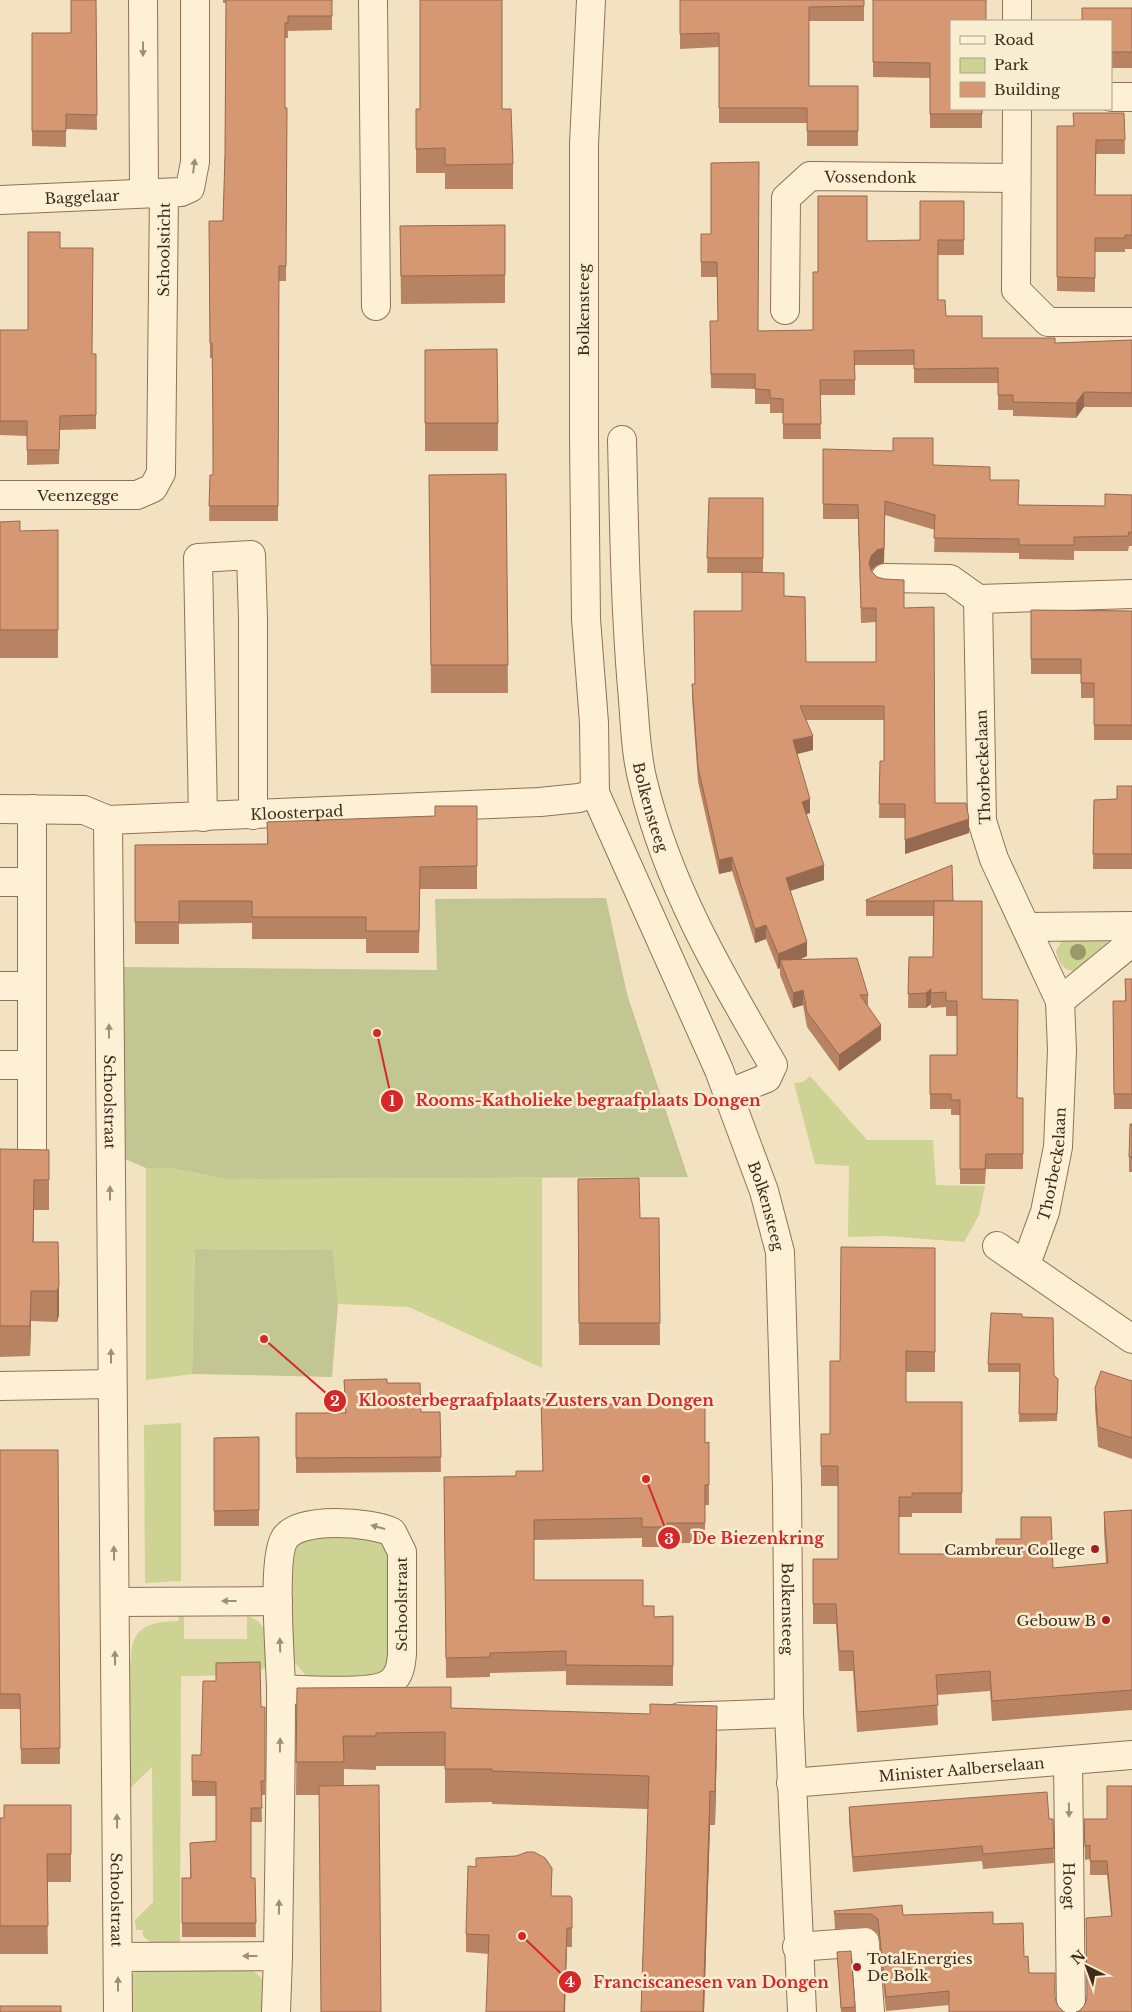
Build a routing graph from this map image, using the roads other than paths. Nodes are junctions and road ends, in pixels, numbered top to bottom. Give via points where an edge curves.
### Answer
1 (143, 0) edge
2 (195, 0) edge
3 (373, 0) edge
4 (591, 0) edge
5 (1017, 0) edge
6 (1017, 20) edge
7 (1112, 97) edge
8 (1132, 97) edge
9 (1017, 110) edge
10 (1016, 178) junction
11 (154, 193) junction
12 (0, 200) edge
13 (376, 306) dead end
14 (786, 310) dead end
15 (1132, 322) edge
16 (622, 440) dead end
17 (153, 488) joint
18 (0, 495) edge
19 (885, 578) edge
20 (1132, 594) edge
21 (978, 599) junction
22 (626, 616) junction
23 (586, 619) junction
24 (595, 793) junction
25 (0, 809) edge
26 (32, 809) junction
27 (253, 815) junction
28 (204, 817) junction
29 (108, 820) junction
30 (0, 882) edge
31 (32, 882) junction
32 (1132, 926) edge
33 (1026, 927) junction
34 (1132, 942) edge
35 (0, 986) edge
36 (32, 986) junction
37 (1060, 1001) junction
38 (0, 1065) edge
39 (32, 1065) junction
40 (727, 1094) junction
41 (0, 1165) edge
42 (997, 1246) dead end
43 (1026, 1264) junction
44 (1132, 1339) edge
45 (111, 1384) junction
46 (0, 1386) edge
47 (278, 1601) junction
48 (115, 1602) junction
49 (281, 1689) junction
50 (789, 1713) junction
51 (660, 1718) edge
52 (1132, 1755) edge
53 (1068, 1761) junction
54 (791, 1782) junction
55 (797, 1947) junction
56 (278, 1956) junction
57 (118, 1957) junction
58 (118, 2012) edge
59 (276, 2012) edge
60 (802, 2012) edge
61 (870, 2012) edge
62 (1071, 2012) edge

1 -> 11 street, Schoolsticht
11 -> 2 street, Schoolsticht via 181,192 190,188 193,171
3 - 13 street
4 - 23 street, Bolkensteeg via 584,154
5 - 6 street
7 - 8 street
9 - 10 street
10 - 14 street, Vossendonk via 810,176 786,198
10 - 15 street via 1016,290 1048,322
11 - 12 street, Baggelaar
11 - 17 street, Schoolsticht via 161,473
16 - 22 street, Bolkensteeg
17 - 18 street, Veenzegge via 137,495
19 - 21 street via 950,579
20 - 21 street
21 - 33 street, Thorbeckelaan via 982,822 994,859
22 - 23 street
22 - 40 street, Bolkensteeg via 636,745 642,781 657,832 710,957 773,1066 767,1078
23 - 24 street, Bolkensteeg via 594,723
24 - 27 street, Kloosterpad via 540,802
24 - 40 street, Bolkensteeg
25 - 26 street, Kloosterpad
26 - 29 street, Kloosterpad via 84,810
26 - 31 street
27 - 28 street, Kloosterpad
27 - 28 street via 251,555 198,558
28 - 29 street, Kloosterpad
45 -> 29 street, Schoolstraat
30 - 31 street
31 - 36 street
32 - 33 street
33 - 37 street, Thorbeckelaan
34 - 37 street
35 - 36 street
36 - 39 street
37 - 43 street, Thorbeckelaan via 1062,1050 1058,1147 1045,1212
38 - 39 street
39 - 41 street via 32,1165
40 - 50 street, Bolkensteeg via 764,1191 780,1252
42 - 43 street
43 - 44 street
45 - 46 street
48 -> 45 street, Schoolstraat
47 -> 48 street
49 -> 47 street, Schoolstraat
49 -> 47 street, Schoolstraat via 365,1690 392,1682 400,1670 402,1654 402,1552 398,1541 392,1532 367,1524 294,1528 280,1549
57 -> 48 street, Schoolstraat
56 -> 49 street, Schoolstraat
50 - 51 street
50 - 54 street, Bolkensteeg
52 - 53 street, Minister Aalberselaan
53 - 54 street, Minister Aalberselaan
53 -> 62 street, Hoogt
54 - 55 street, Bolkensteeg
55 - 60 street, Bolkensteeg
55 - 61 street via 865,1942
56 -> 57 street, Schoolstraat
56 - 59 street, Schoolstraat
58 -> 57 street, Schoolstraat

